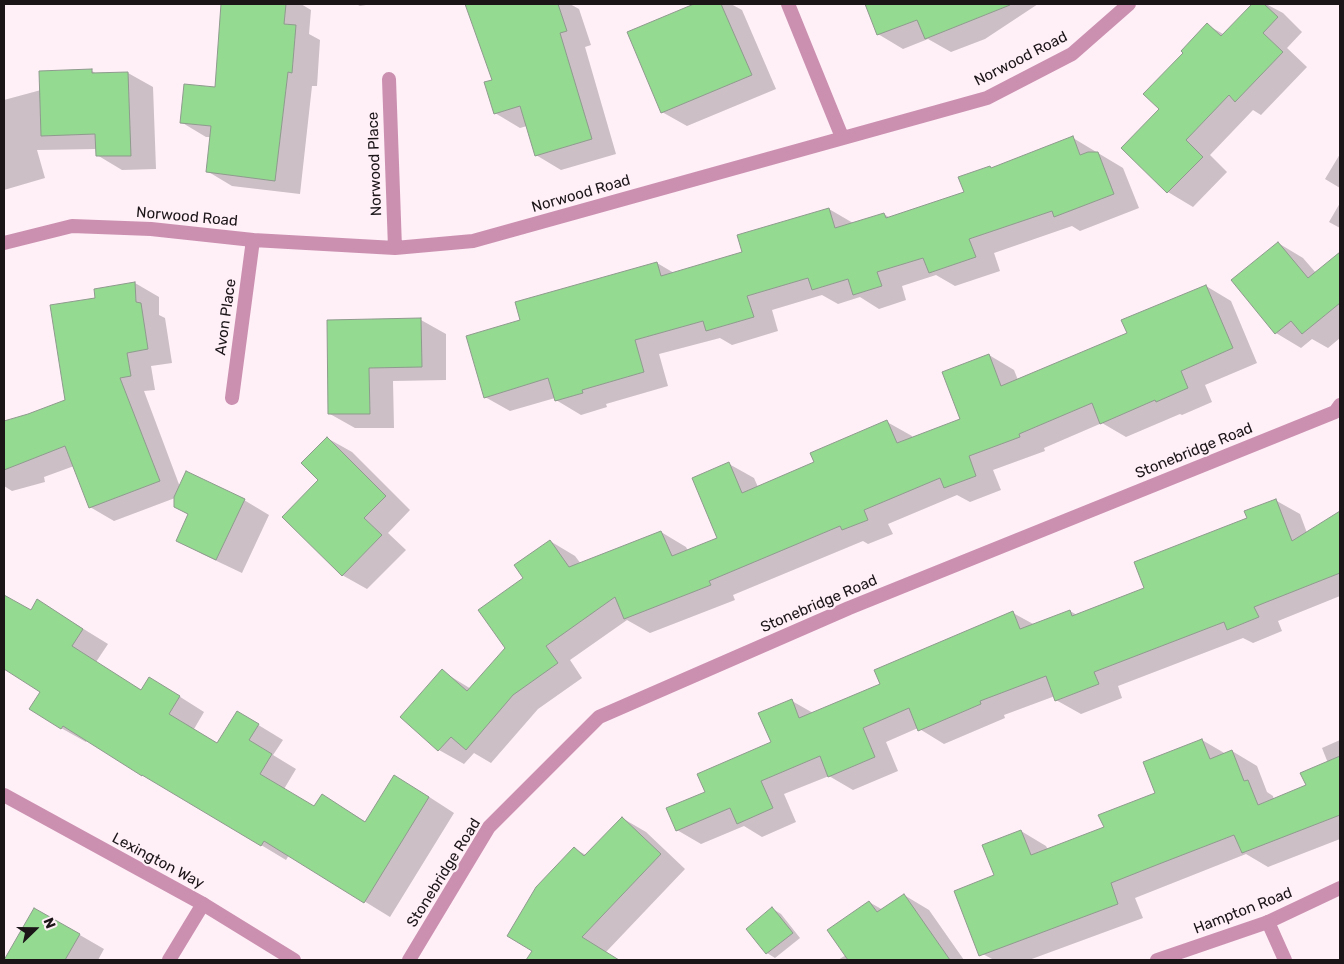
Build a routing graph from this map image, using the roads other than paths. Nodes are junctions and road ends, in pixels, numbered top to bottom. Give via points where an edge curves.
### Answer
1 (788, 4) edge
2 (1130, 4) edge
3 (389, 79) dead end
4 (842, 137) junction
5 (253, 240) junction
6 (4, 243) edge
7 (395, 248) junction
8 (232, 398) dead end
9 (1340, 405) edge
10 (4, 794) edge
11 (1340, 888) edge
12 (203, 904) junction
13 (1268, 922) junction
14 (170, 960) edge
15 (294, 960) edge
16 (409, 960) edge
17 (1157, 960) edge
18 (1285, 960) edge

1 - 4 street
2 - 4 street, Norwood Road via 1072,54 986,98
3 - 7 street, Norwood Place
4 - 7 street, Norwood Road via 473,241
5 - 6 street, Norwood Road via 151,229 72,226
5 - 7 street, Norwood Road
5 - 8 street, Avon Place
9 - 16 street, Stonebridge Road via 1335,412 849,608 599,717 489,827
10 - 12 street, Lexington Way
11 - 13 street, Hampton Road
12 - 14 street
12 - 15 street, Lexington Way
13 - 17 street, Hampton Road
13 - 18 street

